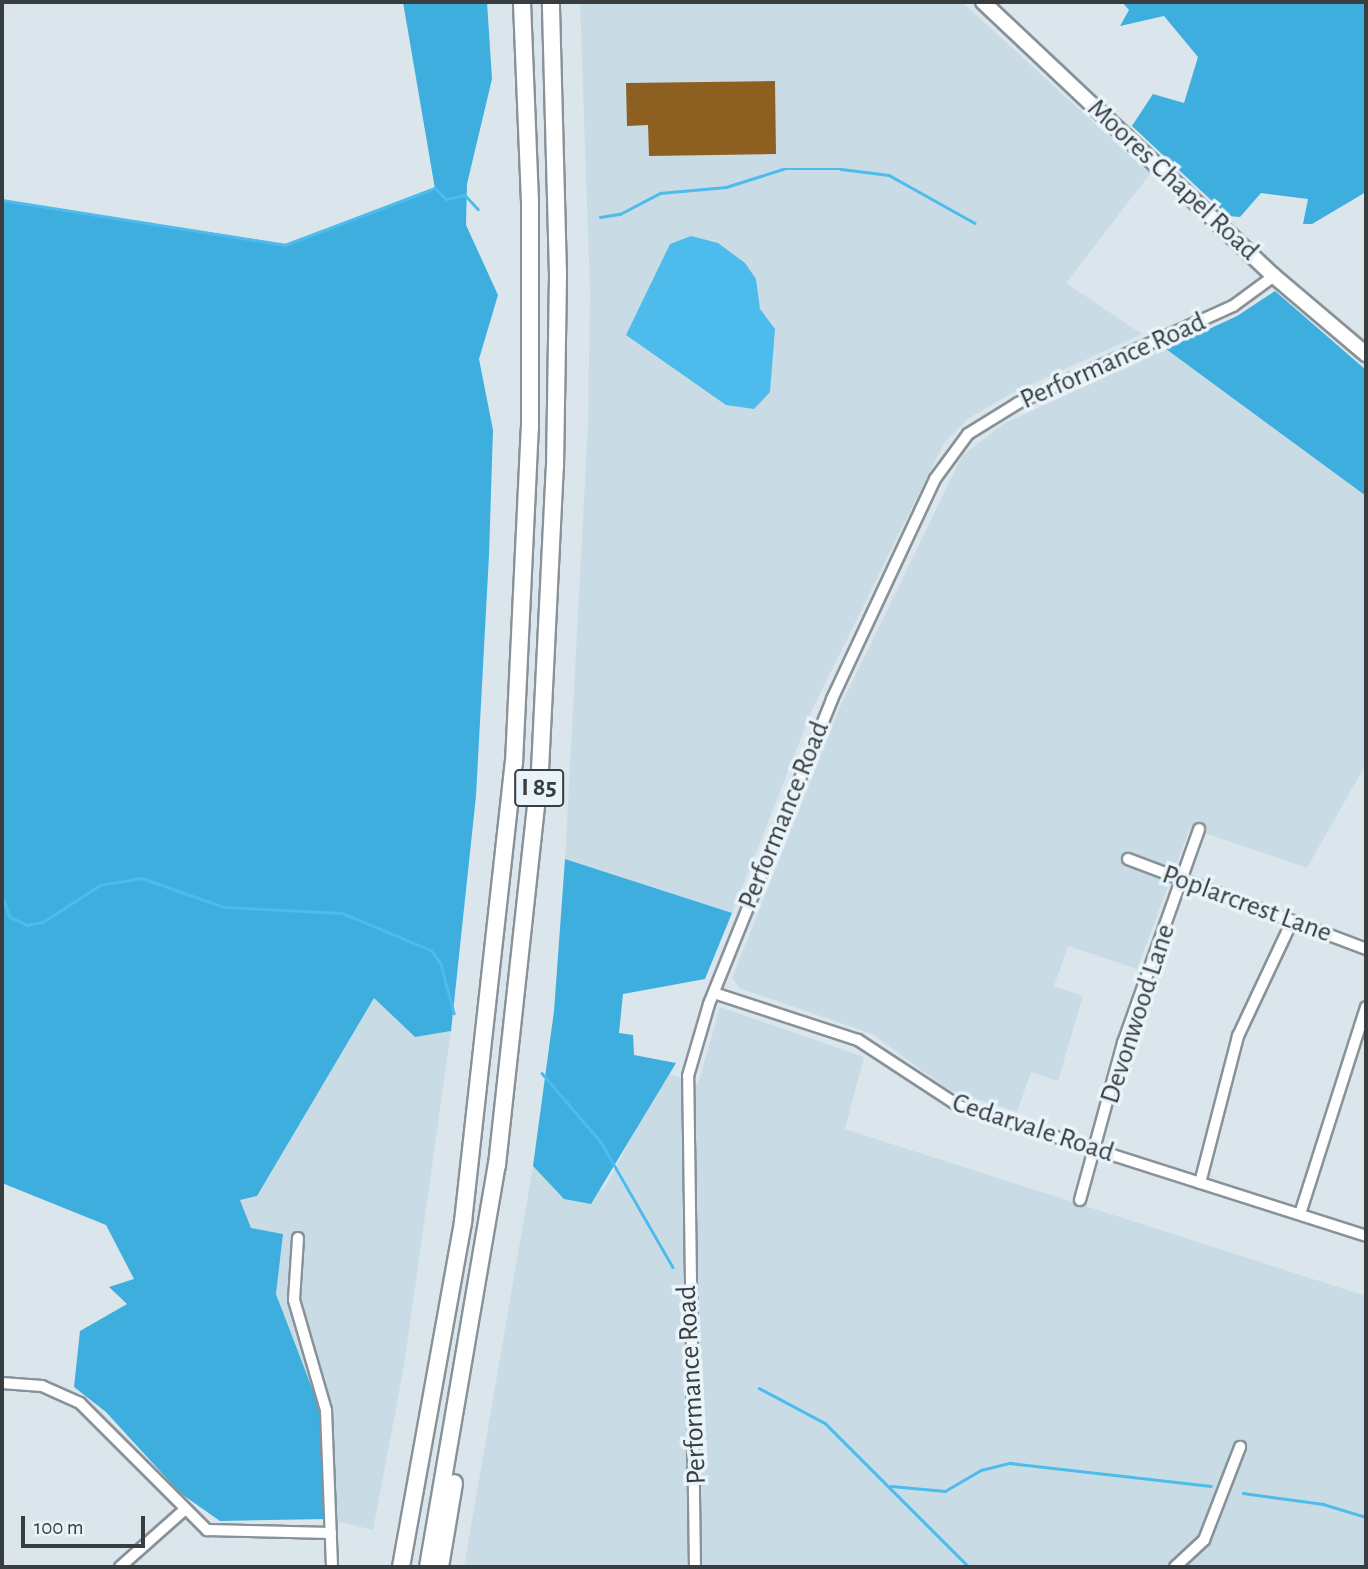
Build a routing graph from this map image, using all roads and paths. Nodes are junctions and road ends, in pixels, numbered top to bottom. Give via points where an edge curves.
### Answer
1 (522, 2) edge
2 (551, 2) edge
3 (983, 2) edge
4 (1275, 276) junction
5 (1366, 354) edge
6 (1199, 829) dead end
7 (1128, 859) dead end
8 (1183, 882) junction
9 (1292, 921) junction
10 (1366, 949) edge
11 (714, 993) junction
12 (1366, 1007) edge
13 (1097, 1149) junction
14 (1200, 1183) junction
15 (1080, 1200) dead end
16 (1300, 1214) junction
17 (1366, 1236) edge
18 (298, 1238) dead end
19 (2, 1382) edge
20 (462, 1396) junction
21 (1240, 1447) dead end
22 (183, 1511) junction
23 (331, 1533) junction
24 (120, 1567) edge
25 (332, 1567) edge
26 (399, 1567) edge
27 (428, 1567) edge
28 (440, 1567) edge
29 (697, 1567) edge
30 (1175, 1567) edge

1 - 26 highway, I 85 via 530,202 530,428 514,763 469,1182
2 - 20 highway, I 85 via 555,467 540,770 515,1030
3 - 4 main road, Moores Chapel Road
4 - 5 main road, Moores Chapel Road
4 - 11 street, Performance Road via 1218,313 998,413 954,449 908,535 817,732
6 - 8 street, Devonwood Lane
7 - 8 street, Poplarcrest Lane
8 - 9 street, Poplarcrest Lane
8 - 13 street, Devonwood Lane via 1124,1043
9 - 10 street, Poplarcrest Lane
9 - 14 street via 1238,1036
11 - 13 street, Cedarvale Road via 858,1040 959,1106
11 - 29 street, Performance Road via 685,1097
12 - 16 street
13 - 14 street, Cedarvale Road
13 - 15 street, Devonwood Lane
14 - 16 street, Cedarvale Road
16 - 17 street, Cedarvale Road
18 - 23 street via 294,1300 326,1410
19 - 22 street via 42,1386 80,1403
20 - 27 highway, I 85
20 - 28 highway
21 - 30 street via 1204,1540
22 - 23 street via 215,1532
22 - 24 street
23 - 25 street

